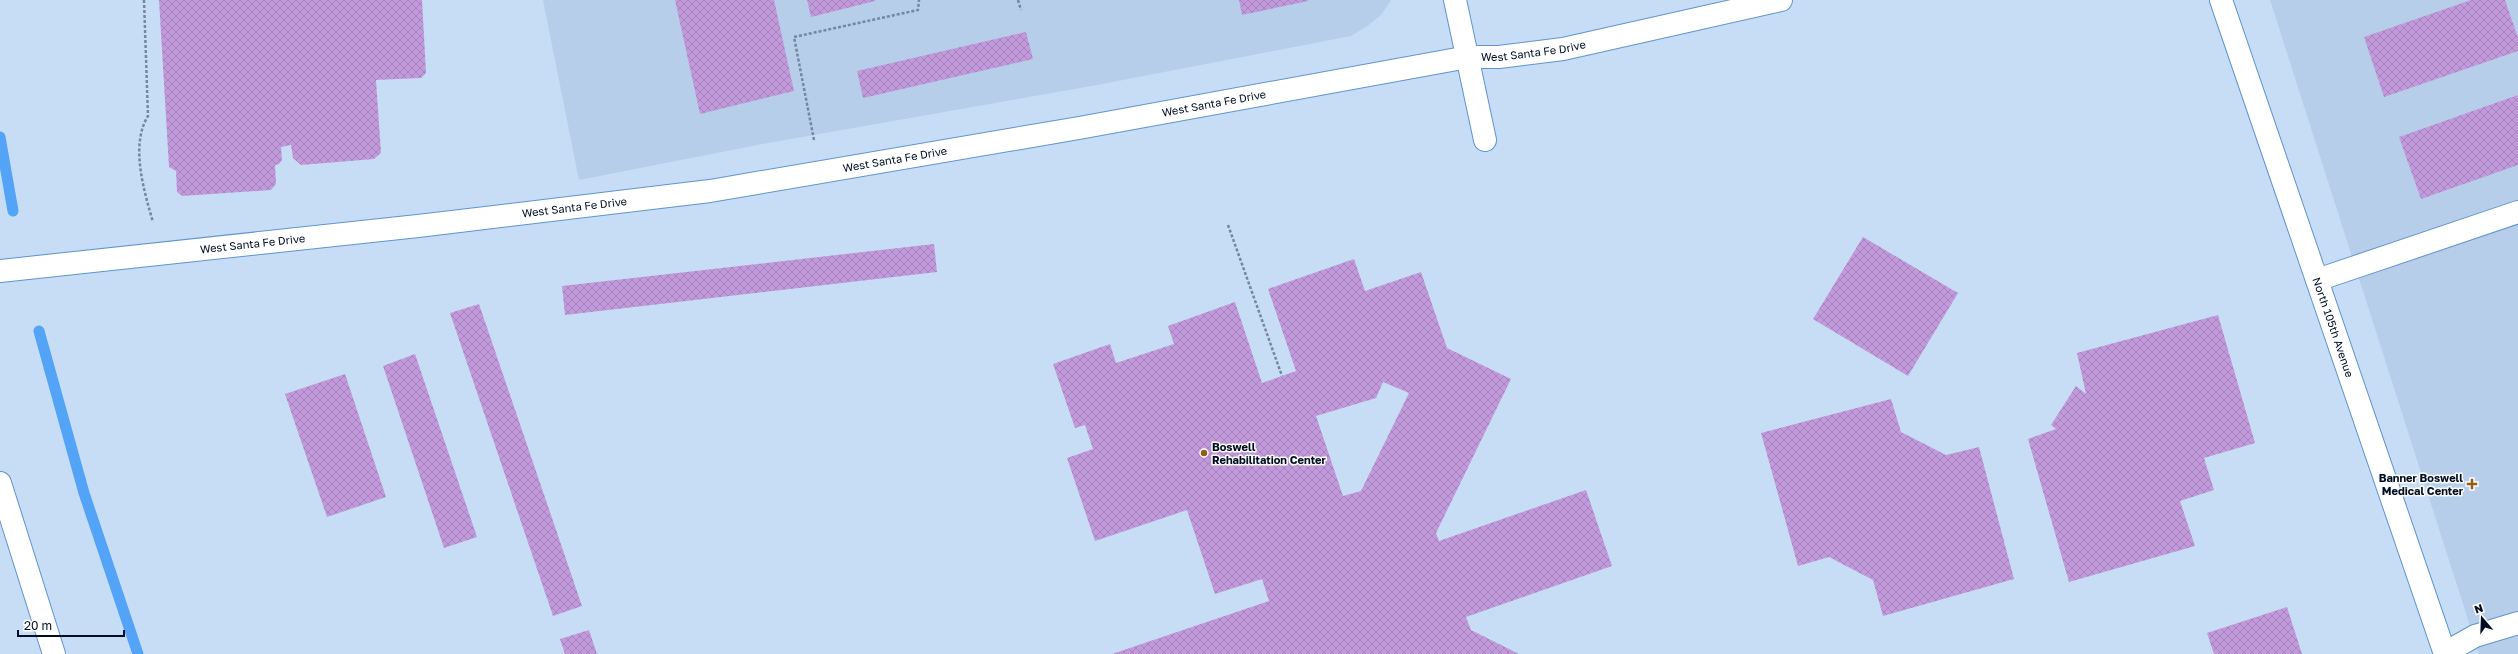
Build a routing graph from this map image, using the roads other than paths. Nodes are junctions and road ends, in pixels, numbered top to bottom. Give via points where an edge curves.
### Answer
1 (1455, 0) edge
2 (1781, 0) edge
3 (2221, 0) edge
4 (1468, 57) junction
5 (1485, 140) dead end
6 (2518, 212) edge
7 (0, 271) edge
8 (2318, 280) junction
9 (0, 483) edge
10 (2518, 623) edge
11 (2445, 653) edge
12 (54, 654) edge

1 - 4 street
2 - 4 street, West Santa Fe Drive via 1563,49 1499,57
3 - 8 street, North 105th Avenue
4 - 5 street
4 - 7 street, West Santa Fe Drive via 1079,128 710,191 418,226
6 - 8 street
8 - 11 street, North 105th Avenue
9 - 12 street
10 - 11 street via 2476,636

